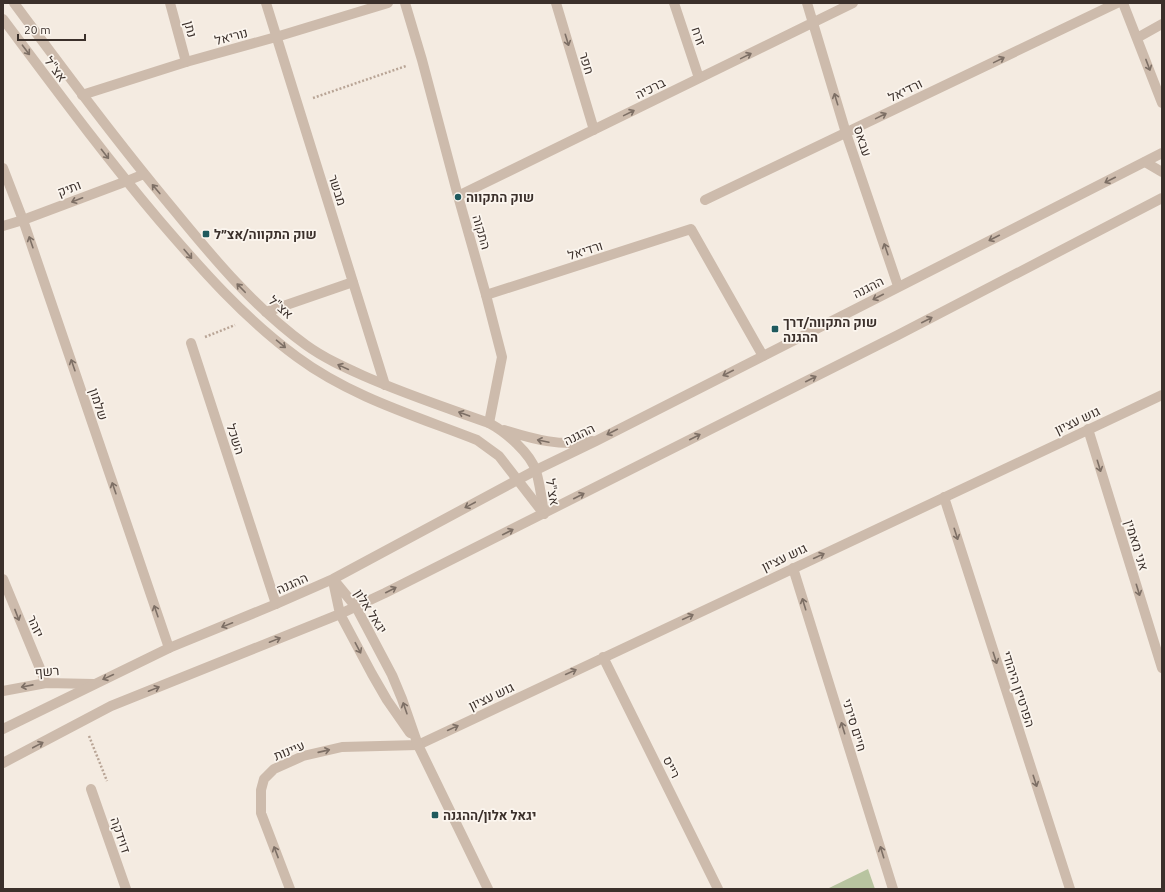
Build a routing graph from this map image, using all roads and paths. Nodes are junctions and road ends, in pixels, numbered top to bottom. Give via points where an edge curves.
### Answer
1 (14, 3) edge
2 (170, 3) edge
3 (266, 3) edge
4 (388, 3) edge
5 (405, 3) edge
6 (556, 3) edge
7 (674, 3) edge
8 (807, 3) edge
9 (854, 3) edge
10 (1117, 3) edge
11 (1123, 3) edge
12 (3, 19) edge
13 (813, 23) junction
14 (1162, 24) edge
15 (276, 37) junction
16 (1137, 38) junction
17 (422, 60) junction
18 (186, 62) junction
19 (699, 78) junction
20 (82, 95) junction
21 (1162, 102) edge
22 (297, 104) junction
23 (594, 130) junction
24 (846, 133) junction
25 (1162, 153) edge
26 (1145, 162) junction
27 (3, 168) edge
28 (1162, 172) edge
29 (144, 174) junction
30 (126, 181) junction
31 (458, 196) junction
32 (1162, 198) edge
33 (705, 200) dead end
34 (23, 220) junction
35 (3, 226) edge
36 (353, 282) junction
37 (898, 286) junction
38 (486, 295) junction
39 (266, 312) junction
40 (250, 318) junction
41 (191, 343) joint
42 (763, 356) junction
43 (385, 385) junction
44 (1162, 395) edge
45 (489, 423) junction
46 (500, 429) junction
47 (1088, 429) junction
48 (596, 441) junction
49 (536, 470) junction
50 (517, 480) junction
51 (944, 497) junction
52 (544, 514) junction
53 (793, 568) junction
54 (3, 579) edge
55 (333, 579) junction
56 (276, 604) junction
57 (356, 607) junction
58 (340, 614) junction
59 (169, 648) junction
60 (603, 657) junction
61 (1162, 668) edge
62 (46, 683) junction
63 (94, 684) junction
64 (3, 691) edge
65 (3, 729) edge
66 (418, 744) junction
67 (92, 745) dead end
68 (3, 763) edge
69 (102, 769) dead end
70 (91, 789) dead end
71 (126, 889) edge
72 (290, 889) edge
73 (488, 889) edge
74 (718, 889) edge
75 (893, 889) edge
76 (1070, 889) edge

1 - 20 street, אצ"ל
2 - 18 street, נתן
3 - 15 street, מבשר
4 - 15 street, נוריאל
5 - 17 street, התקוה
6 -> 23 street, חפר
7 - 19 street, זרח
8 - 13 street, עבאס
9 - 13 street, ברכיה
24 -> 10 street, ורדיאל
11 - 16 street
12 -> 30 street, אצ"ל
19 -> 13 street, ברכיה
24 -> 13 street, עבאס
14 - 16 street
15 - 18 street, נוריאל
15 - 22 street, מבשר
16 -> 21 street
17 - 22 path
17 - 31 street, התקוה
18 - 20 street, נוריאל
23 -> 19 street, ברכיה
20 - 29 street, אצ"ל
22 - 36 street, מבשר
23 - 31 street, ברכיה
24 - 33 street, ורדיאל
37 -> 24 street, עבאס
25 - 26 street, ההגנה
26 - 28 street
26 -> 37 street, ההגנה
27 - 34 street, שלמון
29 - 30 street, ותיק
39 -> 29 street, אצ"ל via 227,274
30 -> 34 street, ותיק
30 -> 40 street, אצ"ל via 197,264
31 - 38 street, התקוה
52 -> 32 street
34 - 35 street, ותיק
59 -> 34 street, שלמון
36 - 39 street
36 - 43 street, מבשר
37 -> 42 street, ההגנה
38 - 42 street, ורדיאל via 692,229
38 - 45 street, התקוה via 502,357
43 -> 39 street, אצ"ל via 340,366 306,346
40 - 41 path
40 -> 50 street, אצ"ל via 298,358 332,379 379,402 477,440 499,456
41 - 56 street, השכל
42 -> 48 street, ההגנה
45 -> 43 street, אצ"ל
44 - 47 street, גוש עציון
45 - 46 street, אצ"ל
48 -> 46 street via 580,444 548,442
46 - 49 street, אצ"ל via 524,453
47 - 51 street, גוש עציון
47 -> 61 street, אני מאמין
48 - 49 street, ההגנה
49 - 50 street, ההגנה
49 - 52 street, אצ"ל
50 - 52 street, אצ"ל
50 -> 55 street, ההגנה
53 -> 51 street, גוש עציון
51 -> 76 street, הפרטיזן היהודי
57 -> 52 street
60 -> 53 street, גוש עציון
75 -> 53 street, חיים סירני
54 -> 62 street, יזהר
55 - 56 street, ההגנה
55 - 57 street, יגאל אלון
55 - 58 street, יגאל אלון
56 -> 59 street, ההגנה
57 - 58 street
66 -> 57 street, יגאל אלון via 392,674
58 -> 66 street, יגאל אלון via 387,700
68 -> 58 street via 111,706
59 -> 63 street, ההגנה
66 -> 60 street, גוש עציון
60 - 74 street, רייס
62 - 63 street, רשף
62 -> 64 street, רשף
63 - 65 street, ההגנה
72 -> 66 street, עיינות via 261,813 260,790 264,779 274,769 303,756 342,747
66 - 73 street, יגאל אלון
67 - 69 path
70 - 71 street, דוידקה

